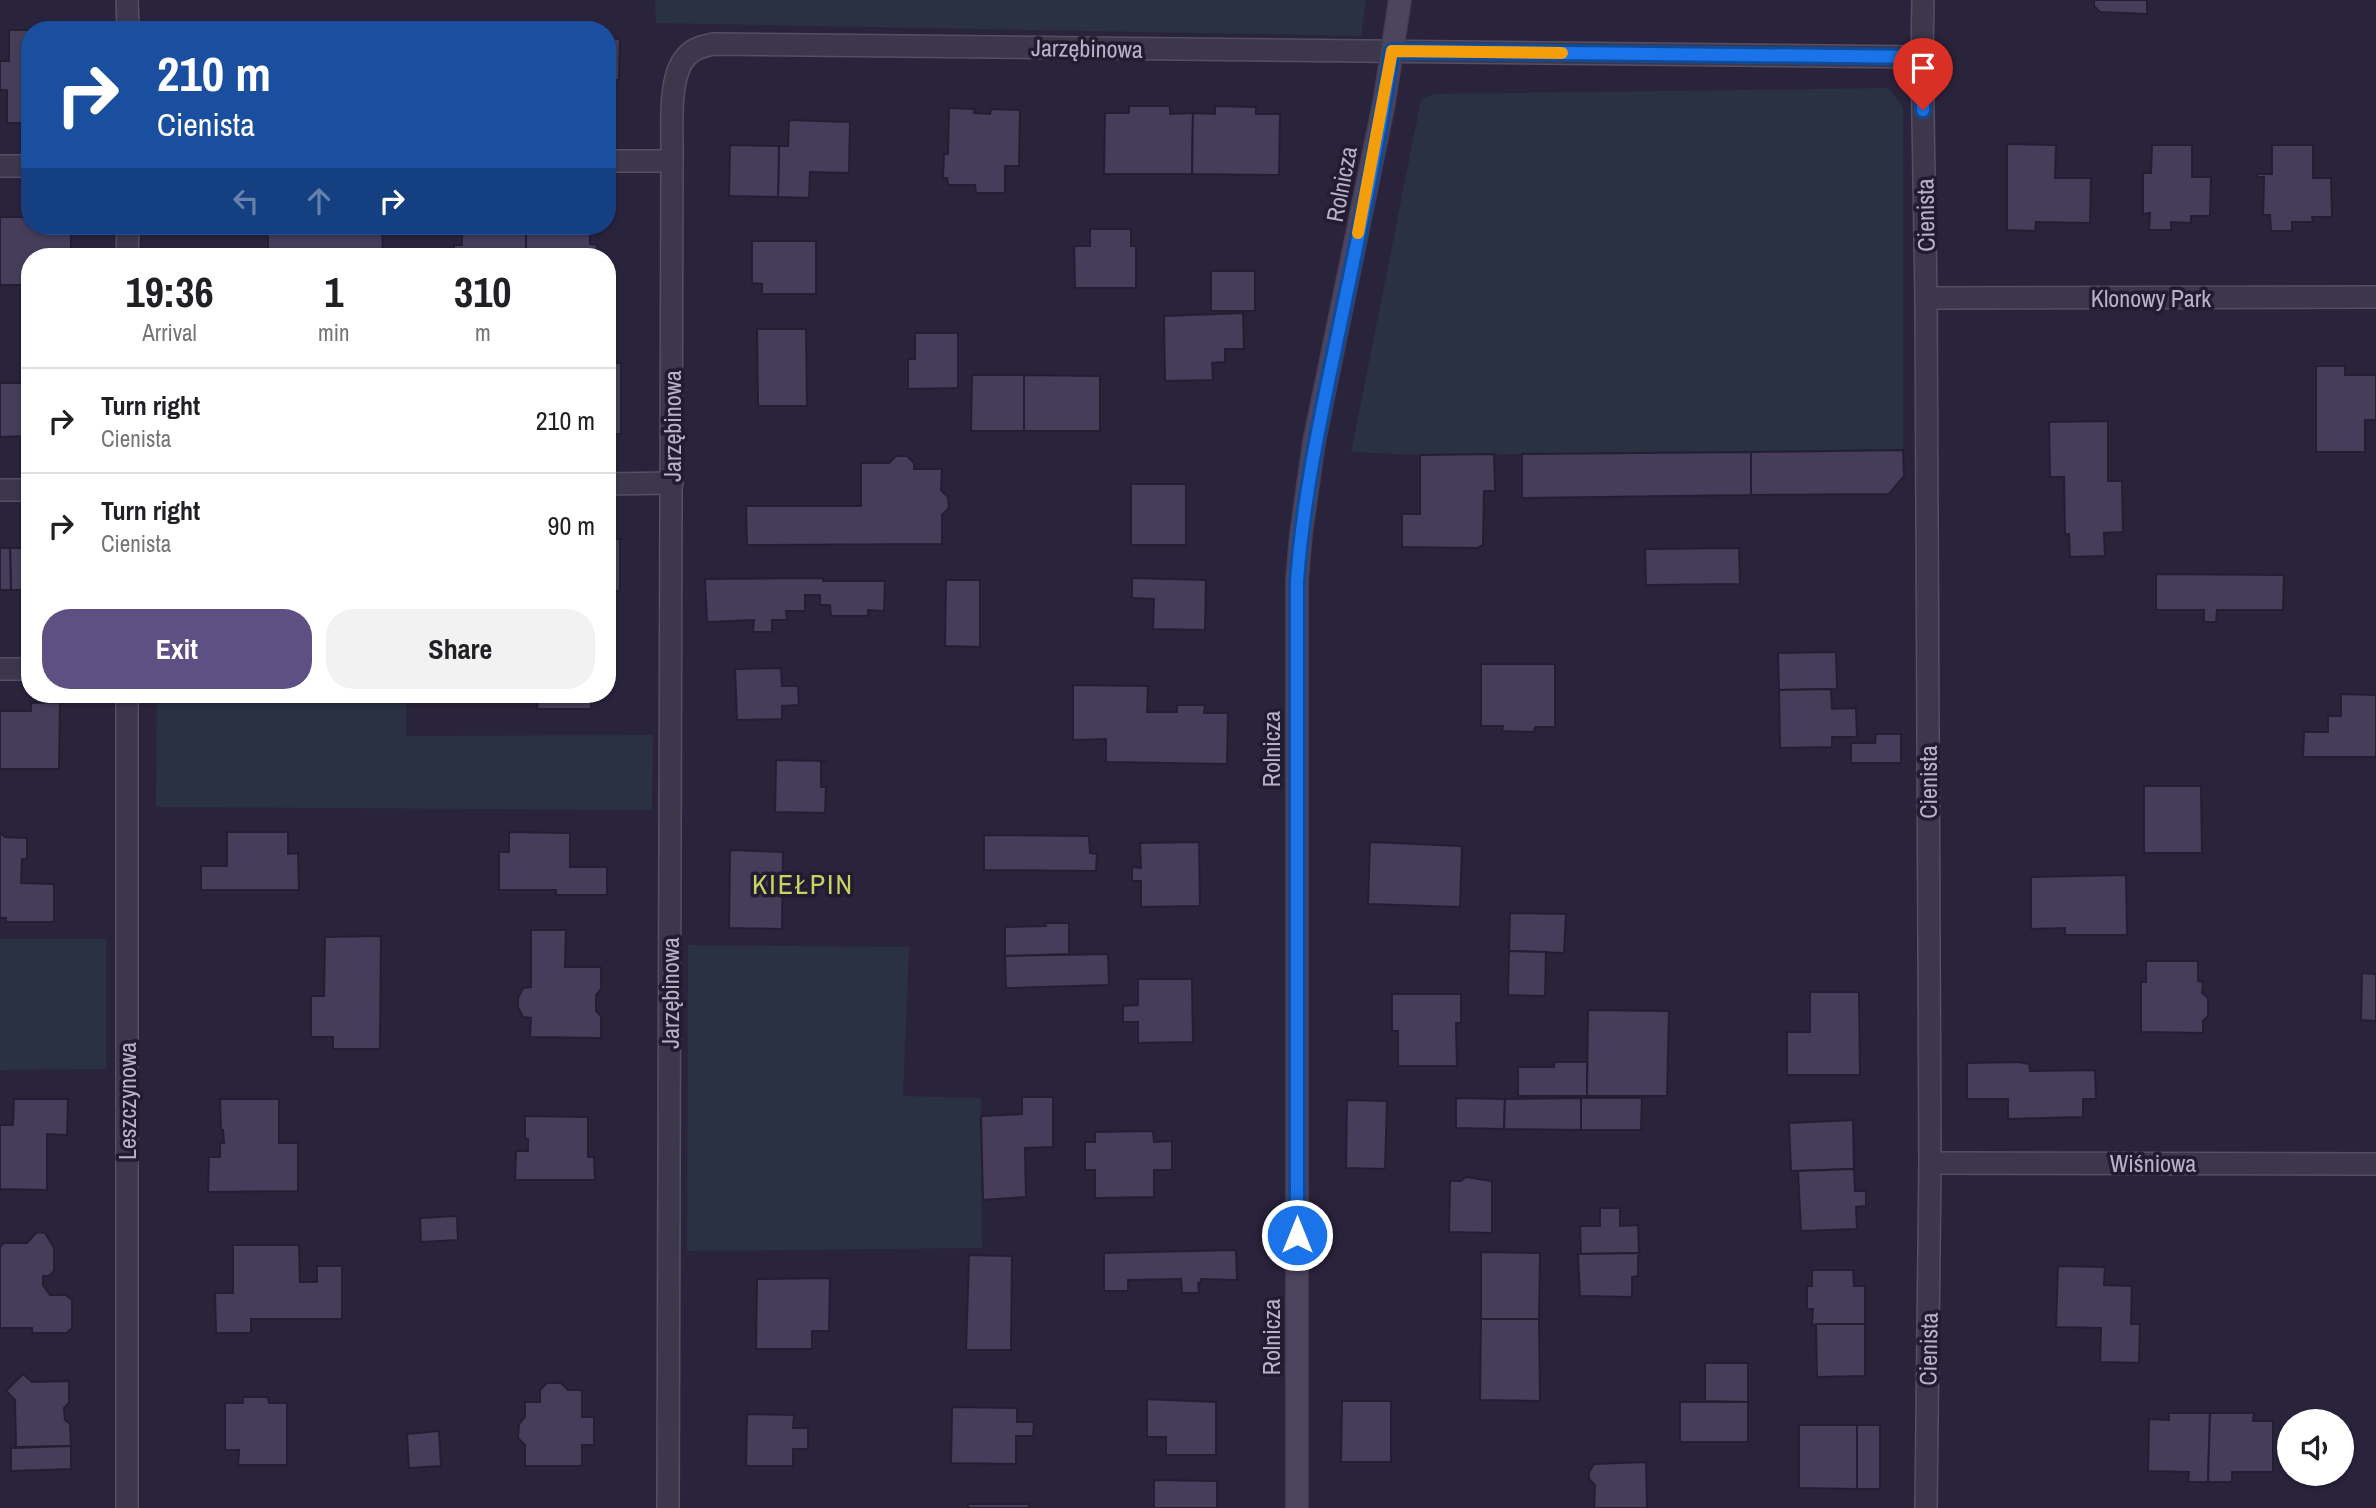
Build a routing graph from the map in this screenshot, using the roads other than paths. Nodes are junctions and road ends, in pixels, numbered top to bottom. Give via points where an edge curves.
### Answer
1 (127, 0) edge
2 (1400, 0) edge
3 (1923, 0) edge
4 (128, 21) edge
5 (1392, 51) junction
6 (1922, 57) junction
7 (616, 161) edge
8 (672, 161) junction
9 (0, 166) edge
10 (21, 166) edge
11 (2376, 297) edge
12 (1926, 298) junction
13 (672, 483) junction
14 (616, 484) edge
15 (0, 490) edge
16 (21, 490) edge
17 (0, 669) edge
18 (21, 669) edge
19 (127, 703) edge
20 (1930, 1163) junction
21 (2376, 1164) edge
22 (127, 1508) edge
23 (668, 1508) edge
24 (1297, 1508) edge
25 (1926, 1508) edge

1 - 4 street
2 - 5 street, Rolnicza
3 - 6 street, Cienista
5 - 6 street
5 - 8 street, Jarzębinowa via 714,44 699,47 681,63 674,84
5 - 24 street, Rolnicza via 1314,442 1297,581
6 - 12 street, Cienista
7 - 8 street
8 - 13 street, Jarzębinowa
9 - 10 street
11 - 12 street, Klonowy Park
12 - 20 street, Cienista
13 - 14 street
13 - 23 street, Jarzębinowa
15 - 16 street
17 - 18 street
19 - 22 street, Leszczynowa
20 - 21 street, Wiśniowa
20 - 25 street, Cienista

